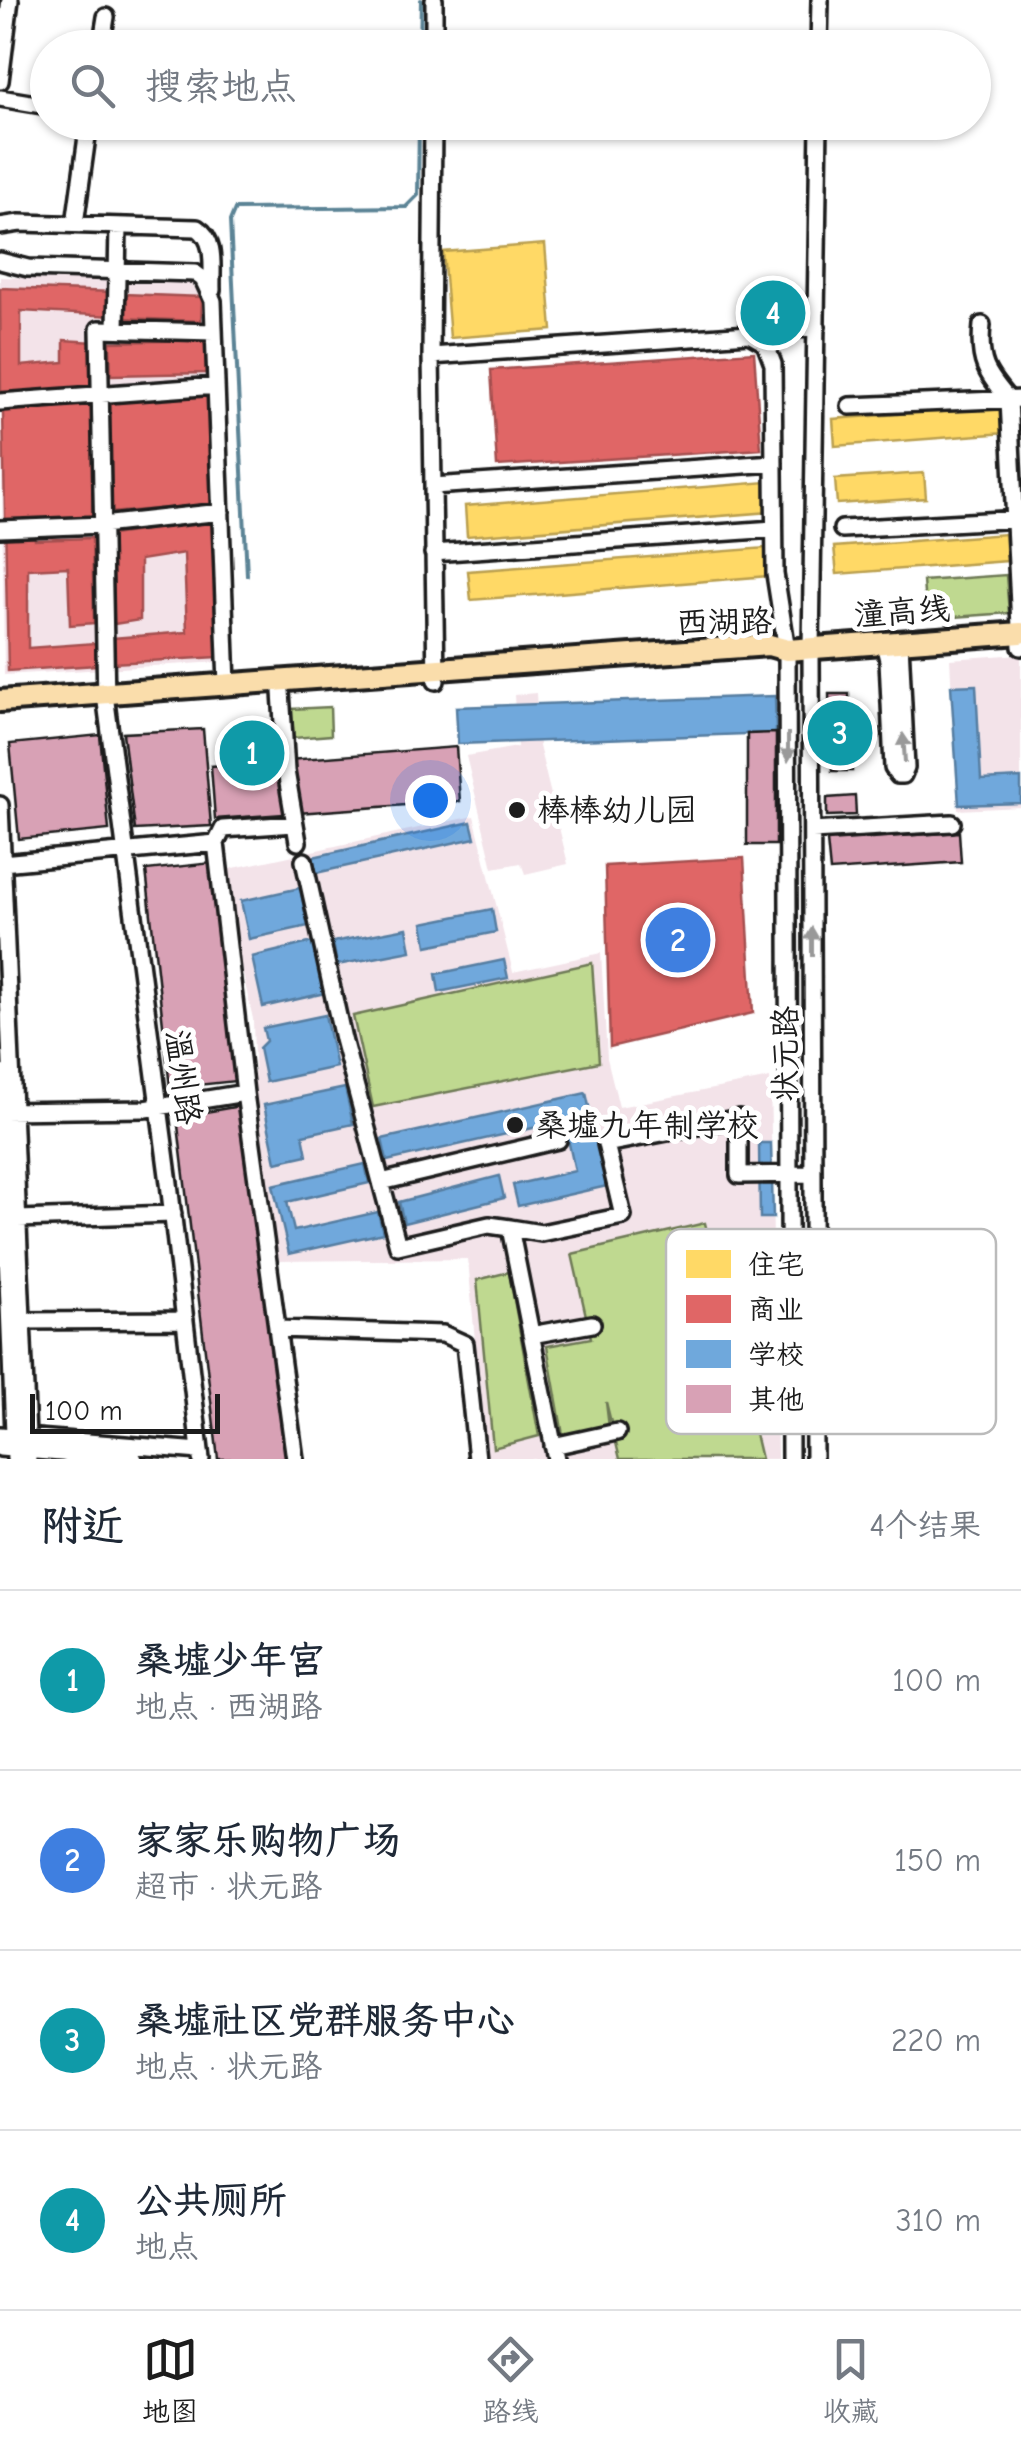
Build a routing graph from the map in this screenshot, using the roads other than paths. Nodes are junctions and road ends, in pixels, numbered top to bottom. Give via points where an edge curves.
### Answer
1 (10, 0) edge
2 (434, 0) edge
3 (820, 0) edge
4 (106, 17) dead end
5 (104, 30) edge
6 (434, 30) edge
7 (819, 30) edge
8 (2, 40) edge
9 (0, 81) edge
10 (0, 98) edge
11 (30, 103) edge
12 (86, 140) edge
13 (433, 140) edge
14 (819, 140) edge
15 (75, 224) junction
16 (0, 226) edge
17 (118, 226) junction
18 (0, 261) edge
19 (118, 271) junction
20 (213, 301) junction
21 (982, 325) dead end
22 (817, 327) junction
23 (116, 329) junction
24 (214, 332) junction
25 (765, 343) junction
26 (431, 356) junction
27 (216, 386) junction
28 (100, 394) junction
29 (1015, 399) edge
30 (0, 402) edge
31 (850, 406) dead end
32 (774, 463) junction
33 (434, 486) junction
34 (221, 512) junction
35 (1018, 520) edge
36 (102, 525) junction
37 (0, 529) edge
38 (774, 529) junction
39 (842, 529) dead end
40 (433, 553) junction
41 (1020, 633) edge
42 (892, 642) junction
43 (1021, 647) edge
44 (811, 648) junction
45 (788, 650) junction
46 (436, 675) junction
47 (227, 684) junction
48 (281, 691) junction
49 (105, 698) junction
50 (0, 700) edge
51 (0, 710) edge
52 (0, 804) edge
53 (952, 823) dead end
54 (294, 824) junction
55 (812, 831) junction
56 (298, 842) dead end
57 (216, 843) junction
58 (125, 853) junction
59 (304, 860) dead end
60 (1, 864) edge
61 (0, 1073) edge
62 (245, 1093) junction
63 (159, 1105) junction
64 (5, 1111) edge
65 (558, 1140) dead end
66 (789, 1174) junction
67 (813, 1174) junction
68 (381, 1182) junction
69 (172, 1214) junction
70 (18, 1219) junction
71 (510, 1228) junction
72 (789, 1229) edge
73 (813, 1229) edge
74 (22, 1320) junction
75 (185, 1320) junction
76 (592, 1324) dead end
77 (277, 1329) junction
78 (531, 1336) junction
79 (617, 1432) dead end
80 (790, 1434) edge
81 (814, 1434) edge
82 (16, 1447) edge
83 (554, 1452) edge
84 (201, 1455) edge
85 (134, 1459) edge
86 (295, 1459) edge
87 (477, 1459) edge
88 (790, 1459) edge
89 (814, 1459) edge

1 - 8 street
2 - 6 street
3 - 7 street
4 - 5 street
8 - 9 street
10 - 11 street
12 - 15 street
13 - 26 street
14 - 22 street, 状元路
15 - 16 street
15 - 17 street
17 - 19 street
17 - 20 street via 197,228 207,234
18 - 19 street
19 - 20 street via 195,273
19 - 23 street
20 - 24 street
21 - 29 street via 984,370
22 - 25 street via 782,330
22 - 44 street, 状元路
23 - 24 street
23 - 28 street, 温州路 via 100,329
24 - 27 street
25 - 26 street via 749,334
25 - 32 street, 状元路 via 773,364
26 - 33 street
27 - 28 street
27 - 34 street
28 - 30 street
28 - 36 street, 温州路
29 - 31 street
29 - 35 street
32 - 33 street
32 - 38 street, 状元路
33 - 40 street
34 - 36 street
34 - 47 street
35 - 39 street
35 - 41 street
36 - 37 street
36 - 49 street, 温州路
38 - 40 street
38 - 45 street, 状元路
40 - 46 street
41 - 42 main road, 潼高线
41 - 43 street
42 -> 42 street via 894,768 903,775 906,768
42 - 44 main road, 潼高线
44 - 45 main road, 潼高线
44 - 55 street, 状元路
45 - 46 main road, 西湖路 via 770,657
45 -> 66 street, 状元路
46 - 47 main road, 西湖路
46 - 48 main road, 西湖路
47 - 49 main road, 西湖路
48 - 49 main road, 西湖路
48 - 54 street
49 - 50 main road, 西湖路
49 - 51 main road, 西湖路
49 - 58 street, 温州路
52 - 60 street
53 - 55 street
54 - 56 street
54 - 57 street via 223,829
67 -> 55 street, 状元路
57 - 58 street
57 - 62 street
58 - 60 street
58 - 63 street, 温州路
59 - 68 street
60 - 64 street
61 - 64 street
62 - 63 street
62 - 77 street
63 - 64 street
63 - 69 street, 温州路
64 - 70 street
64 - 82 street
65 - 68 street
66 - 67 street
66 - 71 street via 739,1175 739,1118 606,1144 622,1216 541,1233
66 - 72 street, 状元路
67 - 73 street, 状元路
68 - 71 street via 398,1246 489,1226
69 - 70 street
69 - 75 street, 温州路
70 - 74 street
71 - 78 street
74 - 75 street
74 - 82 street
75 - 84 street, 温州路
76 - 78 street
77 - 86 street
77 - 87 street via 442,1334 465,1344
78 - 83 street
79 - 83 street
80 - 88 street, 状元路
81 - 89 street, 状元路
82 - 84 street
82 - 85 street

